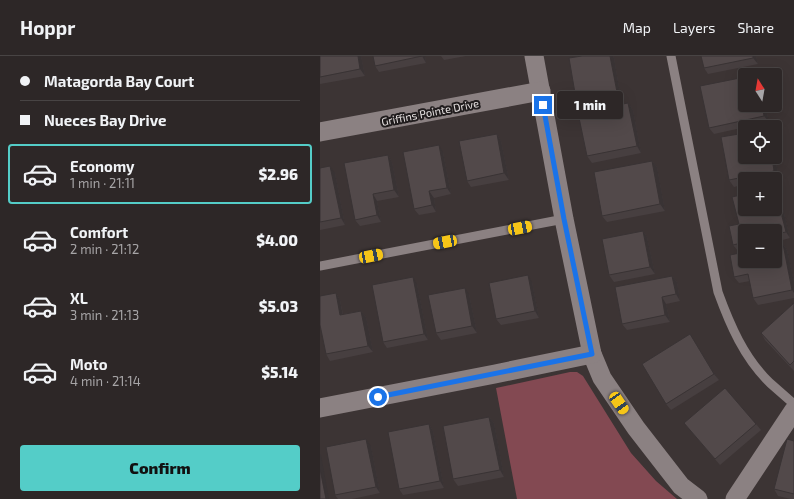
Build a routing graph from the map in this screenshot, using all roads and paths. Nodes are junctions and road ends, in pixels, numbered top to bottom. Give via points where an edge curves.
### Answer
1 (534, 56) edge
2 (671, 56) edge
3 (541, 91) junction
4 (320, 132) edge
5 (564, 219) junction
6 (320, 266) edge
7 (592, 354) junction
8 (794, 404) edge
9 (320, 408) edge
10 (794, 410) edge
11 (698, 499) edge
12 (735, 499) edge

1 - 3 street
2 - 8 lane via 716,284 723,305 744,350 770,383
3 - 4 street, Griffins Pointe Drive
3 - 5 street
5 - 6 lane
5 - 7 street
7 - 9 street
7 - 11 street via 602,378 636,428 681,486
10 - 12 street

